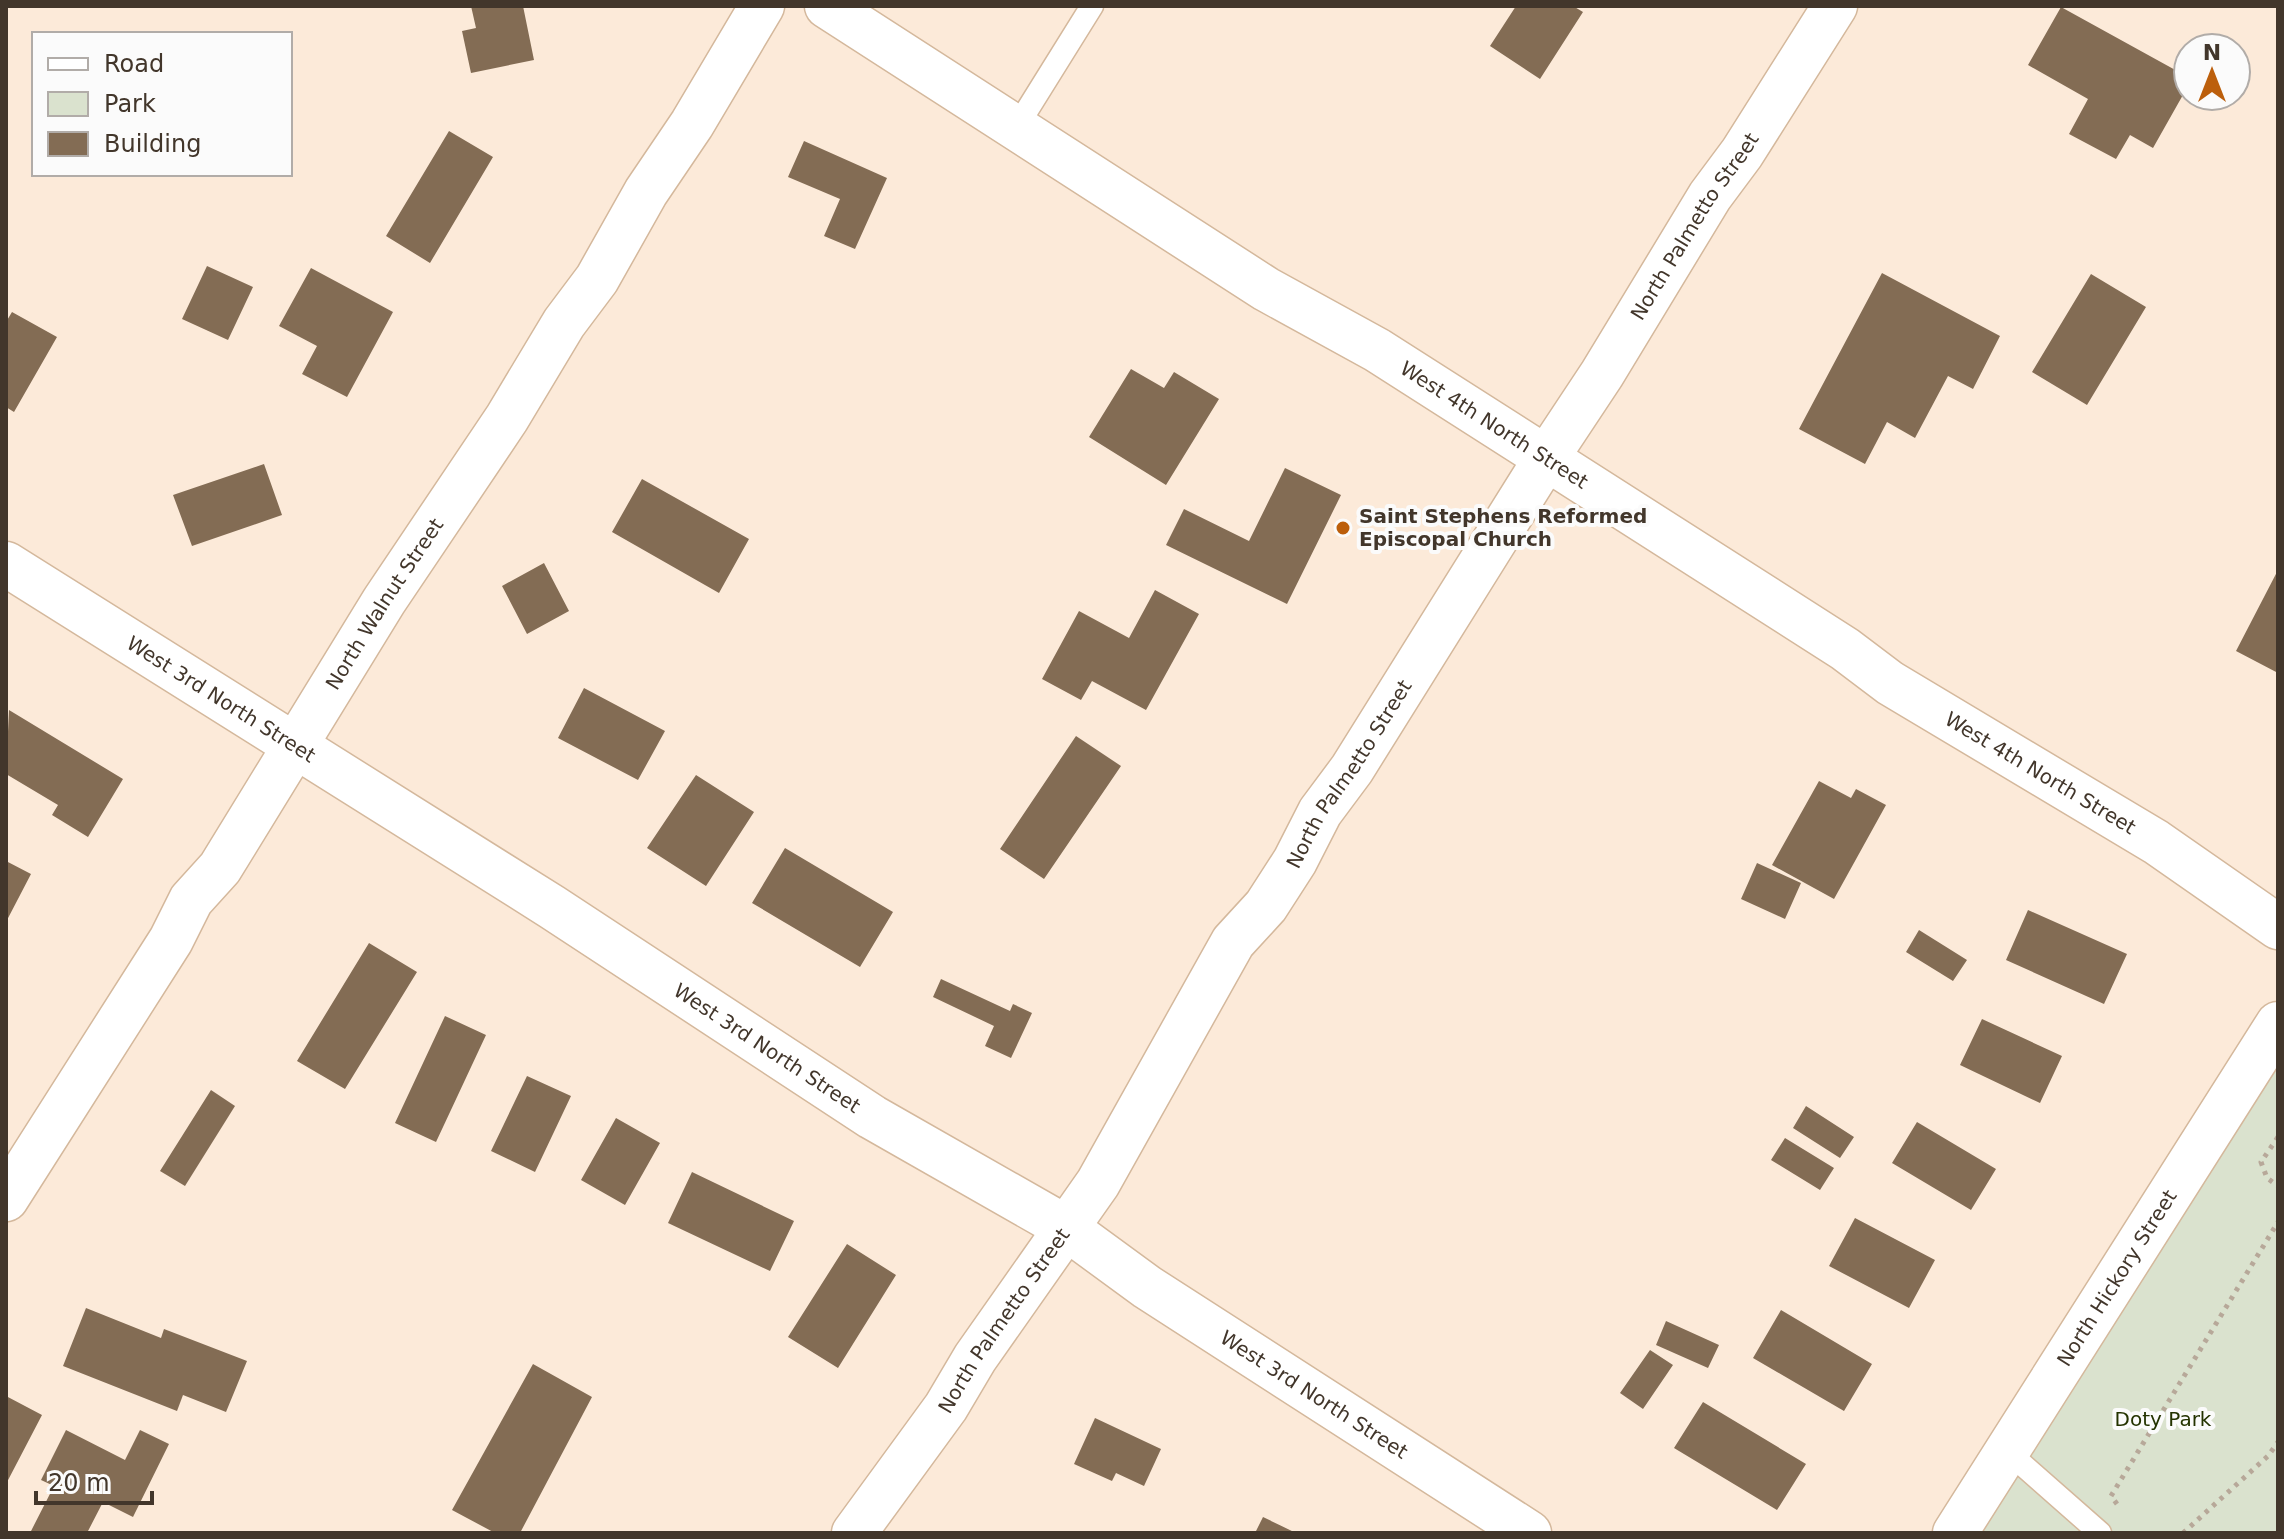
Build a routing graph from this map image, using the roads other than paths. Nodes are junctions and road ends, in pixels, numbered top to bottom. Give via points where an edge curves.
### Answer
1 (762, 6) edge
2 (827, 6) edge
3 (1092, 6) edge
4 (1835, 6) edge
5 (1016, 128) junction
6 (1545, 460) junction
7 (6, 564) edge
8 (293, 747) junction
9 (2278, 927) edge
10 (2278, 1024) edge
11 (6, 1199) edge
12 (1065, 1227) junction
13 (2007, 1451) junction
14 (854, 1533) edge
15 (1529, 1533) edge
16 (1955, 1533) edge
17 (2100, 1533) edge

1 - 8 street, North Walnut Street via 597,279
2 - 5 street, West 4th North Street
3 - 5 lane
4 - 6 street, North Palmetto Street
5 - 6 street, West 4th North Street
6 - 9 street, West 4th North Street via 1845,649 1890,683 2156,842
6 - 12 street, North Palmetto Street via 1320,812 1266,906 1233,942 1098,1183
7 - 8 street, West 3rd North Street
8 - 11 street, North Walnut Street via 220,868 191,900 171,940
8 - 12 street, West 3rd North Street via 552,907 872,1117
10 - 13 street, North Hickory Street
12 - 14 street, North Palmetto Street via 946,1407
12 - 15 street, West 3rd North Street via 1147,1287
13 - 16 street, North Hickory Street
13 - 17 lane

